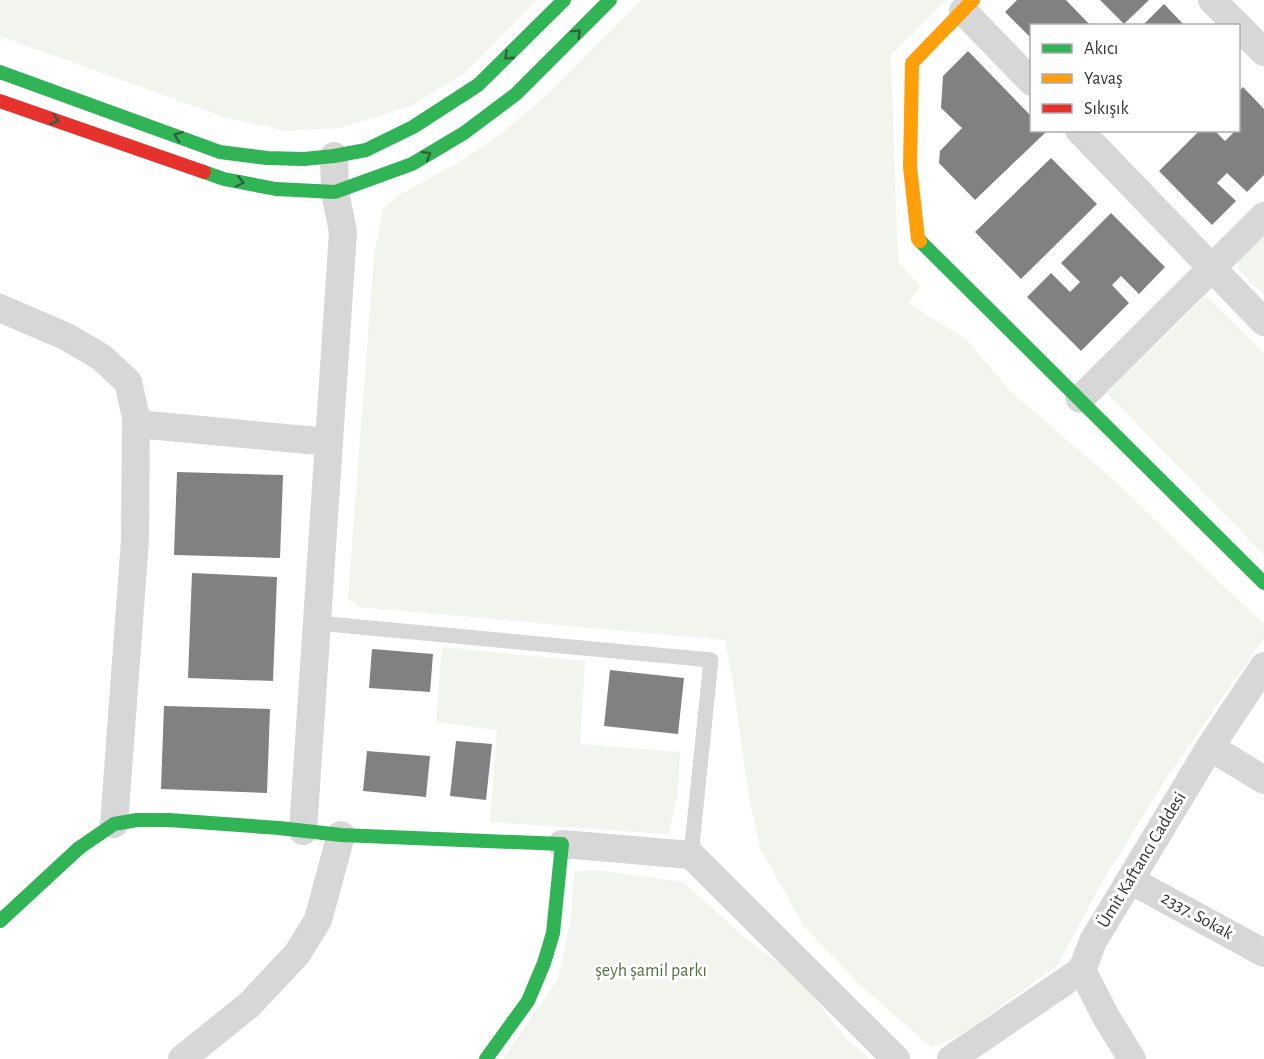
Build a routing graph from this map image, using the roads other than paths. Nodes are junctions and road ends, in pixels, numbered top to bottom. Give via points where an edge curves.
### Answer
1 (564, 0) edge
2 (610, 0) edge
3 (1212, 0) edge
4 (968, 5) edge
5 (1236, 24) edge
6 (1240, 28) edge
7 (1264, 52) edge
8 (0, 72) edge
9 (1030, 80) edge
10 (0, 101) edge
11 (1081, 132) edge
12 (334, 156) junction
13 (335, 192) junction
14 (1264, 216) edge
15 (1212, 268) junction
16 (0, 308) edge
17 (1264, 322) edge
18 (1080, 399) junction
19 (137, 424) junction
20 (329, 442) junction
21 (1264, 583) edge
22 (317, 623) junction
23 (1264, 666) edge
24 (1210, 747) junction
25 (1264, 780) edge
26 (114, 824) junction
27 (303, 831) junction
28 (341, 835) junction
29 (562, 844) junction
30 (690, 855) junction
31 (1130, 880) junction
32 (0, 921) edge
33 (1264, 953) edge
34 (1082, 970) junction
35 (182, 1059) edge
36 (486, 1059) edge
37 (896, 1059) edge
38 (951, 1059) edge
39 (1132, 1059) edge

1 -> 12 street via 478,85 413,127 366,150
13 -> 2 street via 412,164 464,133 516,94
3 - 5 street
4 - 9 street
4 - 18 street via 912,63 910,167 918,238
6 - 7 street
12 -> 8 street via 267,158 220,152
10 -> 13 street via 224,179 276,189
11 - 15 street
12 - 13 street
13 - 20 street via 343,232
14 - 15 street
15 - 17 street
15 - 18 street
16 - 19 street via 67,337 101,357 128,381
18 - 21 street
19 - 20 street
19 - 26 street via 135,540
20 - 22 street
22 - 27 street
22 - 30 lane via 711,660
23 - 24 street, Ümit Kaftancı Caddesi
24 - 25 street
24 - 31 street, Ümit Kaftancı Caddesi
26 - 27 street via 169,820
26 - 32 street via 79,848
27 - 28 street
28 - 29 street
28 - 35 street via 318,920 297,954 249,1005
29 - 30 street
29 - 36 street via 553,933 544,963 528,1001
30 - 37 street
31 - 33 street, 2337. Sokak
31 - 34 street, Ümit Kaftancı Caddesi via 1093,941
34 - 38 street
34 - 39 street

